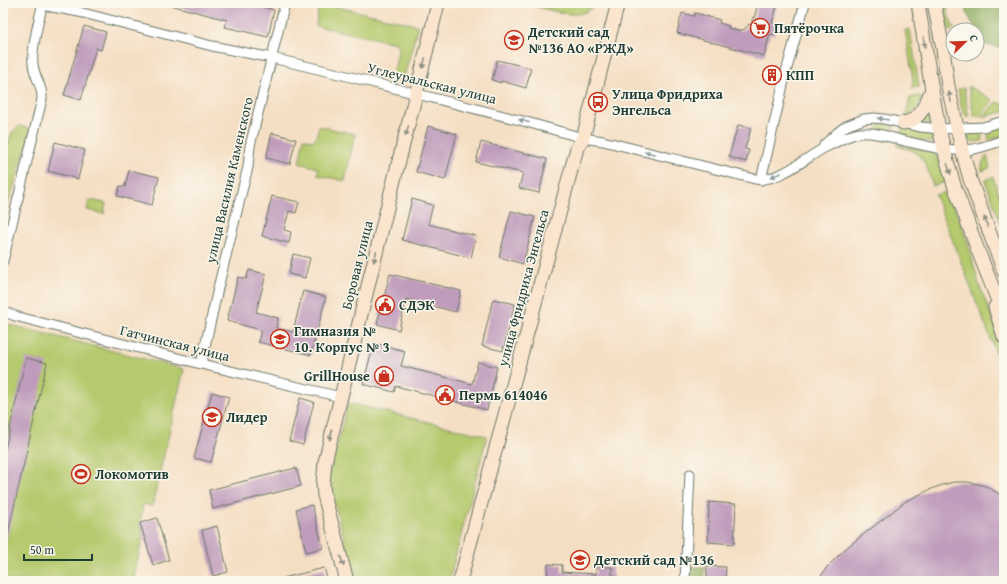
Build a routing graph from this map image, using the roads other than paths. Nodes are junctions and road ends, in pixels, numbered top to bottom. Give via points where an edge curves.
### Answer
1 (285, 3) edge
2 (438, 3) edge
3 (618, 3) edge
4 (805, 3) edge
5 (918, 3) edge
6 (934, 3) edge
7 (42, 4) edge
8 (272, 58) junction
9 (932, 90) junction
10 (416, 93) junction
11 (1004, 121) edge
12 (903, 123) junction
13 (939, 129) junction
14 (957, 129) junction
15 (583, 138) junction
16 (1004, 140) edge
17 (943, 149) junction
18 (962, 150) junction
19 (810, 157) junction
20 (761, 180) junction
21 (992, 241) junction
22 (977, 248) junction
23 (3, 261) edge
24 (1004, 265) edge
25 (1004, 272) edge
26 (3, 311) edge
27 (1004, 316) edge
28 (1004, 337) edge
29 (201, 364) junction
30 (341, 397) junction
31 (690, 474) dead end
32 (347, 581) edge
33 (460, 581) edge
34 (685, 581) edge

1 - 8 street, улица Василия Каменского
2 -> 10 main road, Боровая улица
3 - 15 main road, улица Фридриха Энгельса
4 - 20 street
5 -> 9 main road
14 -> 6 main road
7 - 8 street, Углеуральская улица via 212,46
7 - 23 street via 33,47 33,64 43,93
8 - 10 street, Углеуральская улица
8 - 29 street, улица Василия Каменского
9 - 12 main road via 916,119
9 - 13 main road
15 -> 10 street, Углеуральская улица
10 -> 30 main road, Боровая улица
11 - 14 street via 983,127
12 - 13 street
12 -> 19 street via 874,118 850,124
13 - 14 street
13 - 17 main road
14 - 18 main road
20 -> 15 street, Углеуральская улица
15 - 33 main road, улица Фридриха Энгельса via 577,148
16 - 18 street
17 - 18 street
17 - 19 street via 876,134 860,133 826,147
17 -> 22 main road
21 -> 18 main road
19 -> 20 street, Углеуральская улица via 779,175
21 - 24 main road
21 - 25 main road
22 - 27 main road
22 - 28 main road
26 - 29 street, Гатчинская улица
29 - 30 street, Гатчинская улица
30 -> 32 main road, Боровая улица via 325,462 323,484
31 - 34 street

